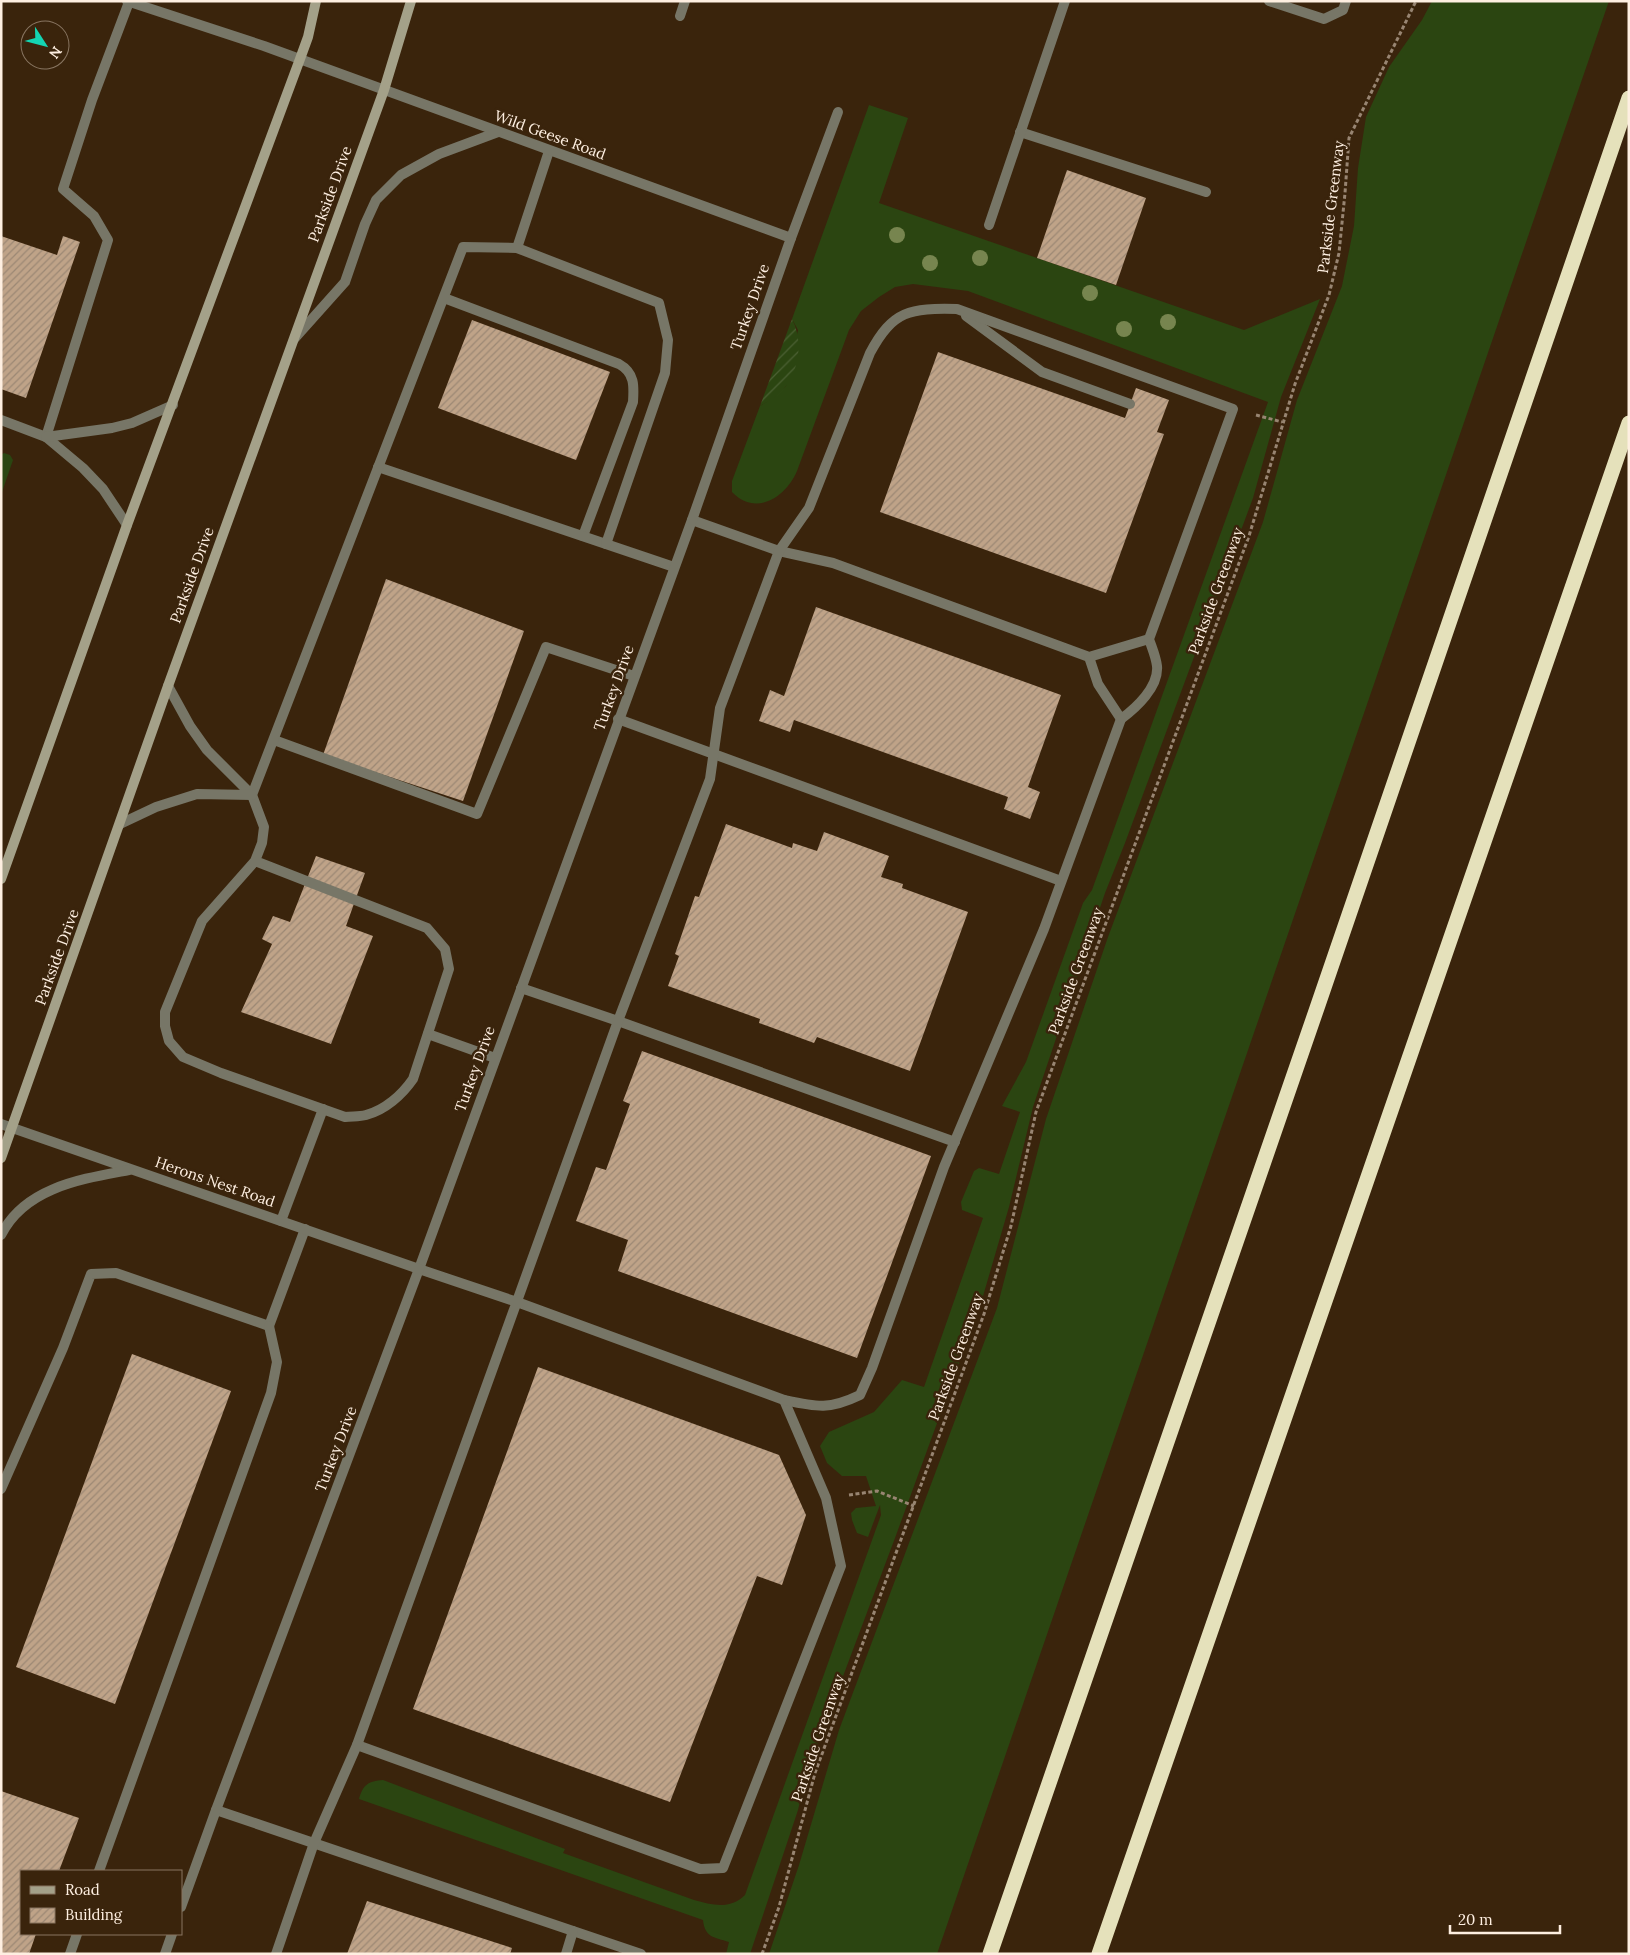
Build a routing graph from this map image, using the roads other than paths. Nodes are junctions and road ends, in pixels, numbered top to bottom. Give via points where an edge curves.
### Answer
1 (316, 1) edge
2 (411, 1) edge
3 (685, 1) edge
4 (1065, 1) edge
5 (1269, 1) edge
6 (1346, 1) edge
7 (128, 2) edge
8 (680, 16) dead end
9 (300, 59) junction
10 (384, 90) junction
11 (1629, 98) edge
12 (838, 112) dead end
13 (498, 132) junction
14 (1020, 132) junction
15 (549, 151) junction
16 (1206, 192) dead end
17 (988, 225) dead end
18 (791, 238) junction
19 (517, 248) junction
20 (444, 298) junction
21 (957, 309) junction
22 (294, 338) junction
23 (173, 404) junction
24 (1130, 404) dead end
25 (1, 420) edge
26 (1629, 423) edge
27 (46, 436) junction
28 (378, 467) junction
29 (692, 520) junction
30 (127, 525) junction
31 (583, 536) junction
32 (606, 544) junction
33 (779, 550) junction
34 (674, 568) junction
35 (1150, 639) junction
36 (1089, 657) junction
37 (634, 676) junction
38 (168, 686) junction
39 (618, 719) junction
40 (1121, 719) junction
41 (274, 740) junction
42 (714, 754) junction
43 (252, 796) junction
44 (120, 824) junction
45 (255, 861) junction
46 (1, 879) edge
47 (1061, 881) junction
48 (521, 988) junction
49 (618, 1021) junction
50 (428, 1034) junction
51 (495, 1058) junction
52 (323, 1109) junction
53 (1, 1124) edge
54 (12, 1128) junction
55 (955, 1142) junction
56 (1, 1158) edge
57 (131, 1170) junction
58 (281, 1221) junction
59 (305, 1229) junction
60 (1, 1235) edge
61 (419, 1269) junction
62 (517, 1302) junction
63 (269, 1326) junction
64 (784, 1400) junction
65 (1, 1489) edge
66 (357, 1746) junction
67 (216, 1810) junction
68 (314, 1843) junction
69 (100, 1870) edge
70 (182, 1904) edge
71 (574, 1931) junction
72 (77, 1935) edge
73 (172, 1935) edge
74 (70, 1954) edge
75 (165, 1954) edge
76 (276, 1954) edge
77 (566, 1954) edge
78 (641, 1954) edge
79 (990, 1954) edge
80 (1099, 1954) edge

1 - 9 street
2 - 10 street, Parkside Drive
3 - 8 street
4 - 14 street
5 - 6 street via 1324,19 1343,10
7 - 9 street, Wild Geese Road
7 - 27 street via 63,189 94,216 108,240
9 - 10 street, Wild Geese Road
9 - 23 street
10 - 13 street, Wild Geese Road
10 - 22 street, Parkside Drive
11 - 79 highway
12 - 18 street, Turkey Drive
13 - 15 street, Wild Geese Road
13 - 22 street via 439,154 401,175 376,200 345,282
14 - 16 street
14 - 17 street
15 - 18 street, Wild Geese Road
15 - 19 street
18 - 29 street, Turkey Drive
19 - 20 street via 463,247
19 - 32 street via 659,303 668,340 665,373
20 - 28 street
20 - 31 street via 620,364 630,373 634,381 633,402
21 - 24 street via 1042,372
21 - 33 street via 920,309 905,313 878,338 809,508
21 - 35 street via 1233,409
22 - 38 street, Parkside Drive
23 - 27 street via 132,423
23 - 30 street
25 - 27 street
26 - 80 highway
27 - 30 street via 103,489
28 - 31 street
28 - 41 street
29 - 33 street
29 - 34 street, Turkey Drive
30 - 46 street
31 - 32 street
32 - 34 street
33 - 36 street via 833,563
33 - 42 street via 720,708
34 - 37 street, Turkey Drive
35 - 36 street
35 - 40 street via 1158,667 1155,677 1139,706
36 - 40 street via 1098,684
37 - 39 street, Turkey Drive
37 - 41 street via 546,647 477,814
38 - 43 street via 207,750
38 - 44 street, Parkside Drive
39 - 42 street
39 - 48 street, Turkey Drive
40 - 47 street
41 - 43 street
42 - 47 street
42 - 49 street via 710,779
43 - 44 street via 197,794 156,806
43 - 45 street via 264,827
44 - 54 street, Parkside Drive
45 - 50 street via 427,928 445,949 449,969
45 - 52 street via 202,921 165,1012 169,1041 183,1057
47 - 55 street
48 - 49 street
48 - 51 street, Turkey Drive
49 - 55 street
49 - 62 street
50 - 51 street
50 - 52 street via 413,1080 389,1104 366,1115 345,1117
51 - 61 street, Turkey Drive
52 - 58 street
53 - 54 street, Herons Nest Road
54 - 56 street, Parkside Drive
54 - 57 street, Herons Nest Road
55 - 64 street, Herons Nest Road via 860,1395 836,1405 819,1407
57 - 58 street, Herons Nest Road
57 - 60 street via 73,1180 34,1198 13,1217
58 - 59 street, Herons Nest Road
59 - 61 street, Herons Nest Road
59 - 63 street
61 - 62 street, Herons Nest Road
61 - 67 street, Turkey Drive
62 - 64 street, Herons Nest Road
62 - 66 street
63 - 65 street via 116,1273 91,1274 63,1348
63 - 69 street via 277,1362 271,1394
64 - 66 street via 826,1498 841,1566 723,1868 700,1869
66 - 68 street
67 - 68 street
67 - 70 street, Turkey Drive
68 - 71 street
68 - 76 street
71 - 77 street
71 - 78 street
72 - 74 street
73 - 75 street

